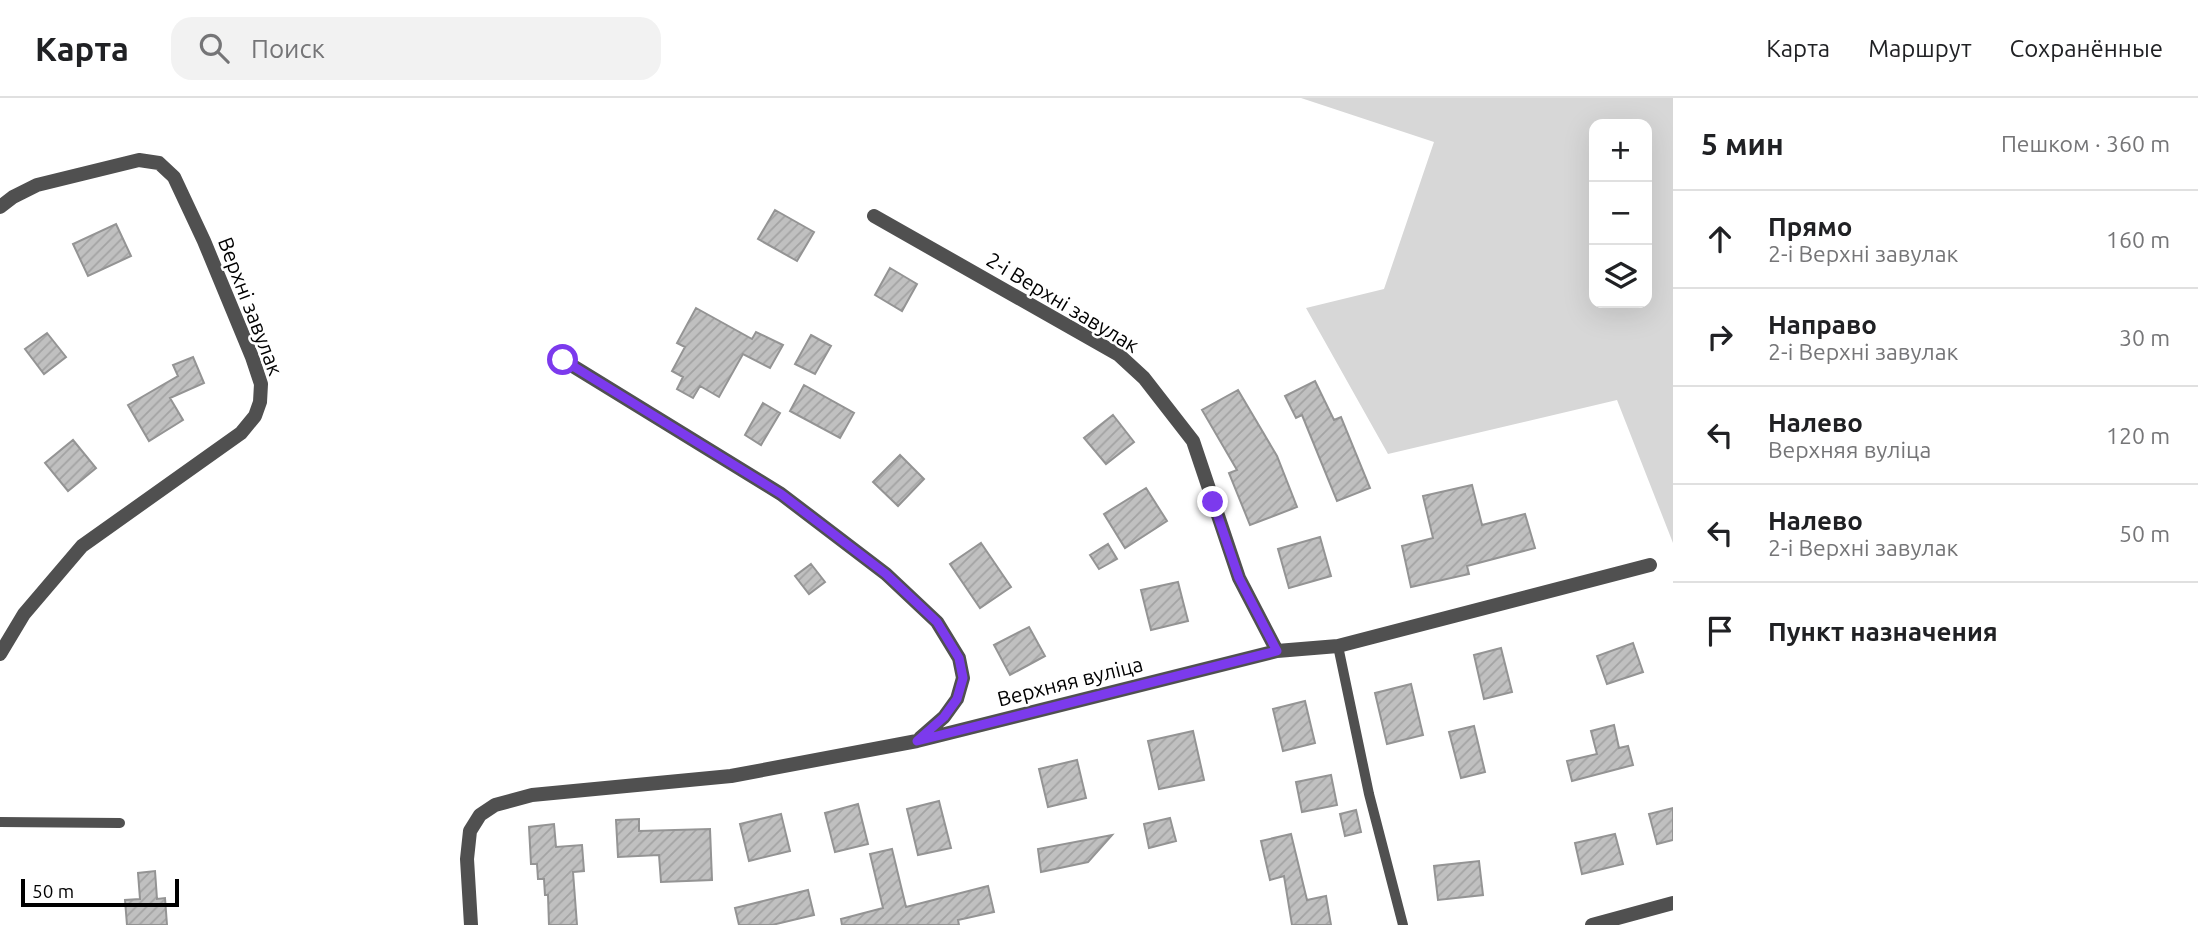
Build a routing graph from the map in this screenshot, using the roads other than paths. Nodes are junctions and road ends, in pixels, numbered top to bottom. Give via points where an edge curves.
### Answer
1 (0, 207) edge
2 (874, 216) dead end
3 (563, 360) dead end
4 (1650, 565) dead end
5 (1338, 646) junction
6 (1277, 651) junction
7 (0, 654) edge
8 (917, 741) junction
9 (0, 822) edge
10 (120, 823) dead end
11 (1673, 903) edge
12 (471, 925) edge
13 (1403, 925) edge
14 (1592, 925) edge

1 - 7 street, Верхні завулак via 37,185 139,160 159,163 174,177 204,241 261,384 255,416 241,433 82,546 24,614
2 - 6 street, 2-і Верхні завулак via 1119,355 1144,378 1193,442 1239,578
3 - 8 street via 781,494 886,574 937,622 959,658 963,678 951,708
4 - 5 street, Верхняя вуліца
5 - 6 street, Верхняя вуліца
5 - 13 lane
6 - 8 street, Верхняя вуліца
8 - 12 street, Верхняя вуліца via 731,776 546,793 495,805 480,815 470,831
9 - 10 lane
11 - 14 street

